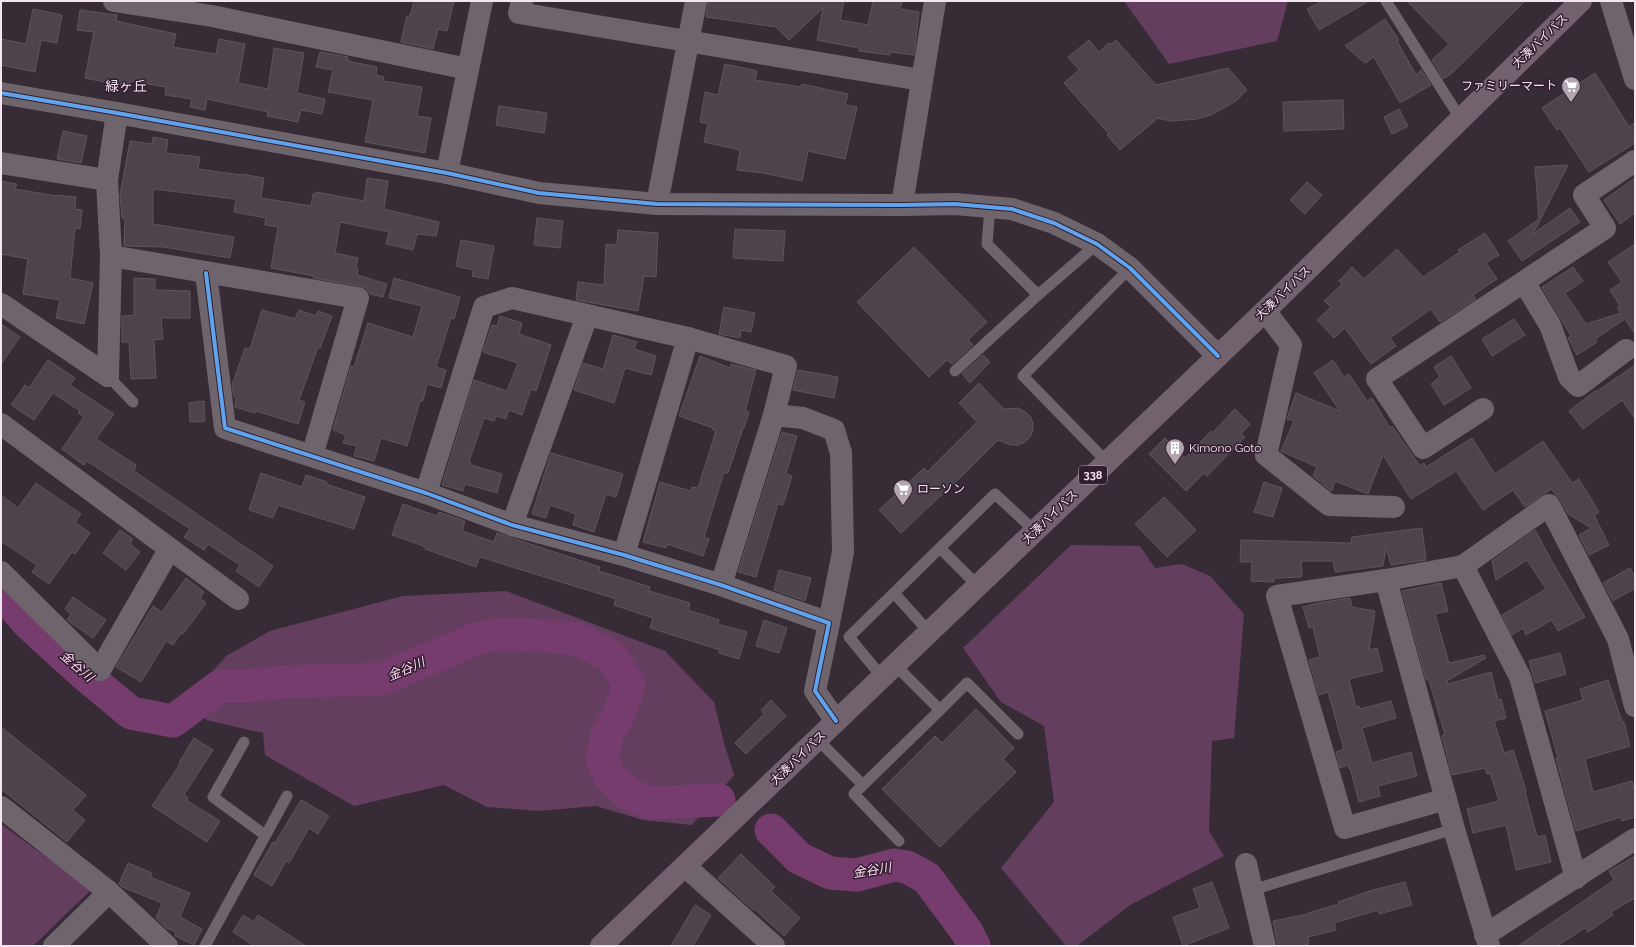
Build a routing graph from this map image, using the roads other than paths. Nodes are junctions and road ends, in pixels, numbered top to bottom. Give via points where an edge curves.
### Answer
1 (114, 1) edge
2 (482, 1) edge
3 (522, 1) edge
4 (696, 1) edge
5 (935, 1) edge
6 (1386, 1) edge
7 (1581, 1) edge
8 (1611, 1) edge
9 (213, 8) edge
10 (688, 40) junction
11 (468, 69) junction
12 (1635, 79) edge
13 (921, 80) junction
14 (1, 93) edge
15 (117, 113) junction
16 (1460, 118) junction
17 (1635, 161) edge
18 (1, 163) edge
19 (447, 173) junction
20 (107, 180) junction
21 (657, 204) junction
22 (902, 205) junction
23 (990, 207) junction
24 (1097, 244) junction
25 (111, 256) junction
26 (1130, 268) junction
27 (206, 273) junction
28 (1524, 282) junction
29 (1038, 295) junction
30 (1, 304) edge
31 (1265, 310) junction
32 (587, 316) junction
33 (688, 338) junction
34 (1626, 350) dead end
35 (1218, 356) junction
36 (955, 371) dead end
37 (108, 376) junction
38 (133, 402) dead end
39 (1483, 409) dead end
40 (774, 415) junction
41 (1, 424) edge
42 (312, 456) junction
43 (1107, 462) junction
44 (426, 493) junction
45 (1394, 507) dead end
46 (512, 525) junction
47 (1035, 531) junction
48 (940, 548) junction
49 (169, 550) junction
50 (624, 555) junction
51 (1463, 566) junction
52 (1, 572) edge
53 (1386, 580) junction
54 (721, 585) junction
55 (978, 586) junction
56 (894, 593) junction
57 (238, 600) dead end
58 (829, 622) junction
59 (929, 632) junction
60 (889, 671) junction
61 (1635, 706) edge
62 (940, 710) junction
63 (836, 721) junction
64 (1018, 734) dead end
65 (817, 739) junction
66 (244, 742) dead end
67 (863, 785) junction
68 (287, 796) dead end
69 (1446, 799) junction
70 (1, 807) edge
71 (1454, 829) junction
72 (265, 835) junction
73 (1635, 839) edge
74 (899, 842) dead end
75 (1246, 864) dead end
76 (684, 866) junction
77 (1576, 878) junction
78 (1252, 890) junction
79 (109, 892) junction
80 (1487, 941) edge
81 (54, 946) edge
82 (167, 946) edge
83 (204, 946) edge
84 (601, 946) edge
85 (774, 946) edge
86 (1265, 946) edge

1 - 9 street
2 - 11 street
3 - 10 street via 519,13
4 - 10 street
5 - 13 street
6 - 16 lane
7 - 16 highway, 大湊バイパス / 338
8 - 12 street
9 - 11 street
10 - 13 street
10 - 21 street
11 - 19 street
13 - 22 street
14 - 15 street
15 - 19 street
15 - 20 street
16 - 31 highway, 大湊バイパス / 338
17 - 28 street via 1584,195 1606,228
18 - 20 street
19 - 21 street via 539,193
20 - 25 street
21 - 22 street
22 - 23 street via 955,204
23 - 24 street via 1012,209 1054,223
23 - 29 lane via 987,244
24 - 26 street
24 - 29 lane
25 - 27 street
25 - 37 street
26 - 35 street
26 - 43 lane via 1023,376
27 - 42 street via 225,428
27 - 42 street via 358,298
28 - 34 street via 1550,325 1569,377 1578,386
28 - 39 street via 1377,379 1422,448
29 - 36 lane
30 - 37 street
31 - 35 highway, 大湊バイパス / 338
31 - 45 street via 1291,345 1266,455 1329,505
32 - 33 street
32 - 44 street via 512,298 484,307
32 - 46 street
33 - 40 street via 786,366
33 - 50 street
35 - 43 highway, 大湊バイパス / 338
37 - 38 lane
40 - 54 street
40 - 58 street via 803,418 834,430 841,453 842,552
41 - 49 street
42 - 44 street
43 - 47 highway, 大湊バイパス / 338
44 - 46 street
46 - 50 street
47 - 48 lane via 995,494
47 - 55 highway, 大湊バイパス / 338
48 - 55 lane
48 - 56 lane
49 - 52 street via 100,670
49 - 57 street
50 - 54 street
51 - 53 street
51 - 61 street via 1549,505 1618,639
51 - 77 street via 1520,677
53 - 69 street
53 - 69 street via 1278,596 1345,828
54 - 58 street
55 - 59 highway, 大湊バイパス / 338
56 - 59 lane
56 - 60 lane via 848,638
58 - 63 street via 814,691
59 - 60 highway, 大湊バイパス / 338
60 - 62 lane
60 - 63 highway, 大湊バイパス / 338
62 - 64 lane via 967,684
62 - 67 lane
63 - 65 highway, 大湊バイパス / 338
65 - 67 lane
65 - 76 highway, 大湊バイパス / 338
66 - 72 lane via 213,797
67 - 74 lane via 854,794
68 - 72 lane
69 - 71 street
70 - 79 street
71 - 78 lane
71 - 80 street
72 - 83 lane
73 - 77 street
75 - 78 street
76 - 84 highway, 大湊バイパス / 338
76 - 85 street
77 - 80 street
78 - 86 street
79 - 81 street
79 - 82 street

